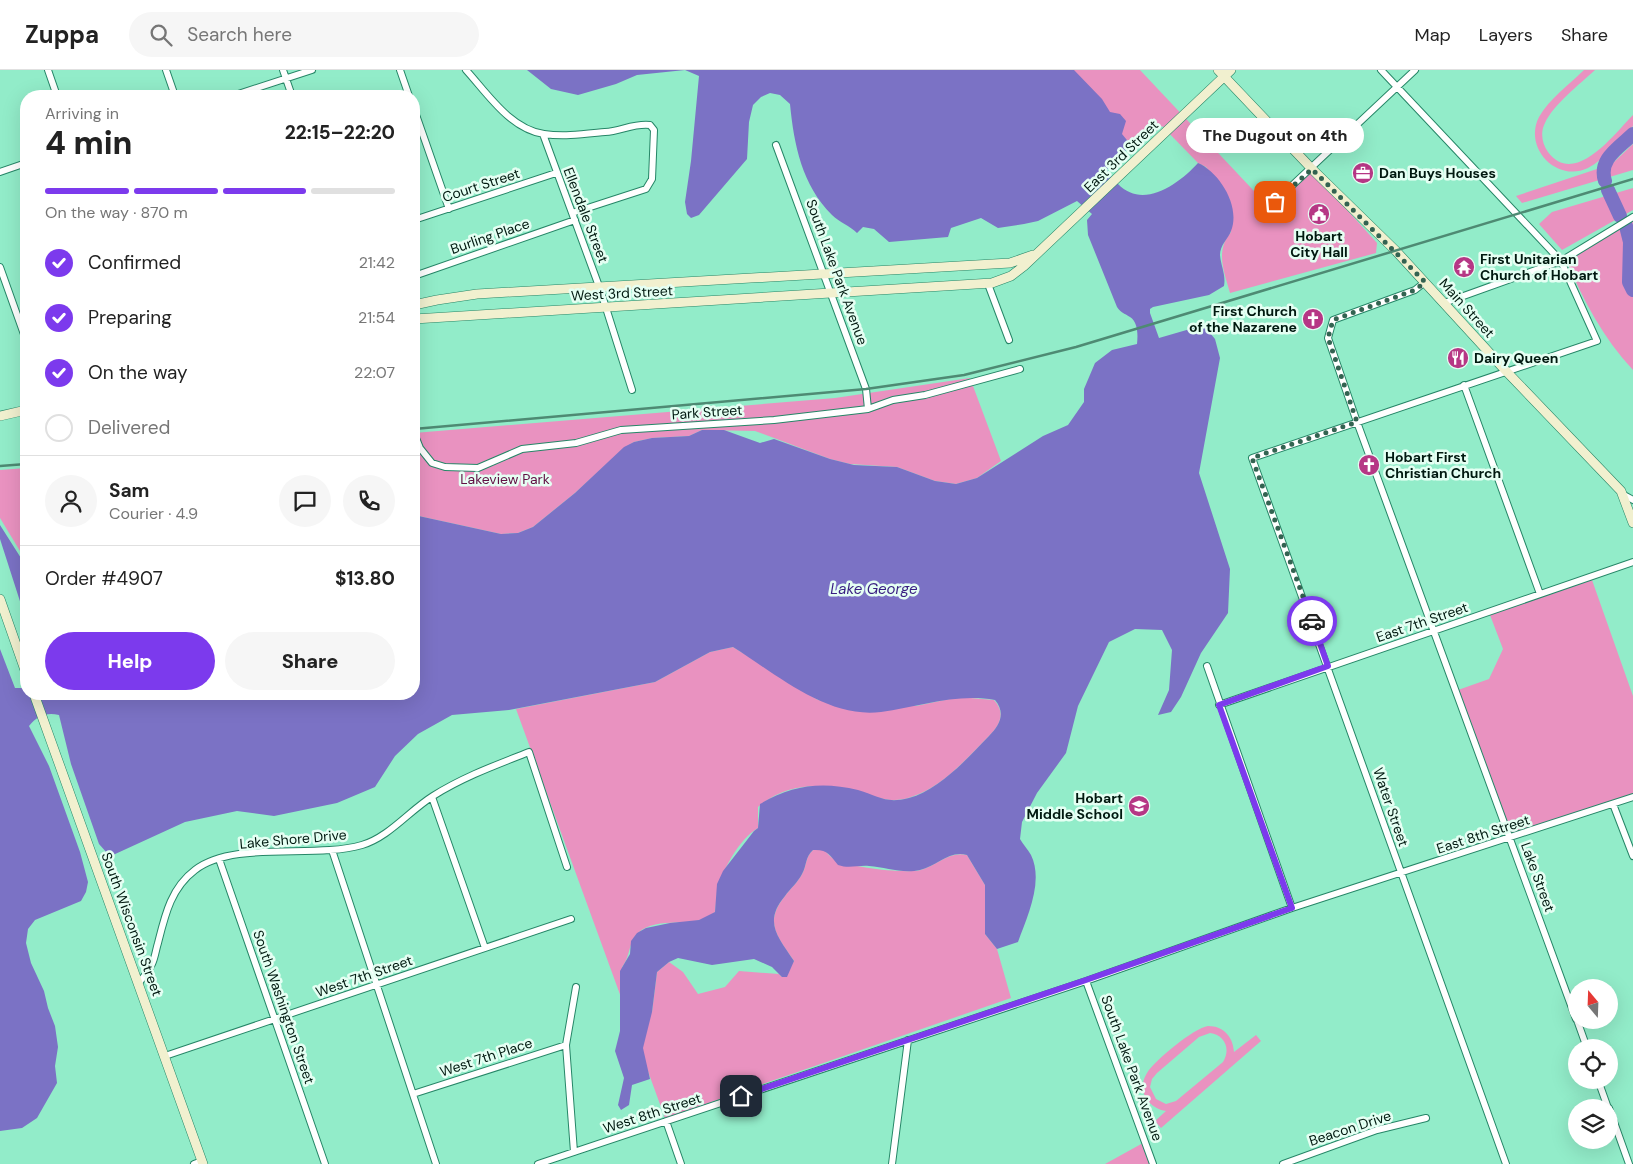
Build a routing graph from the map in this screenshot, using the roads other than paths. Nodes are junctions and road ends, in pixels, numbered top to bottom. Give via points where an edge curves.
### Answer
1 (48, 70) edge
2 (166, 70) edge
3 (283, 70) edge
4 (312, 70) edge
5 (400, 70) edge
6 (466, 70) edge
7 (1381, 70) edge
8 (1415, 70) edge
9 (1225, 72) edge
10 (286, 78) junction
11 (1397, 87) junction
12 (55, 90) edge
13 (173, 90) edge
14 (250, 90) edge
15 (290, 90) edge
16 (407, 90) edge
17 (420, 125) edge
18 (544, 134) junction
19 (776, 146) dead end
20 (20, 165) edge
21 (1312, 169) junction
22 (0, 172) edge
23 (556, 173) junction
24 (1268, 208) dead end
25 (449, 209) junction
26 (572, 213) junction
27 (1633, 217) edge
28 (420, 218) edge
29 (575, 220) junction
30 (1035, 254) junction
31 (1560, 261) junction
32 (0, 267) edge
33 (420, 274) edge
34 (826, 275) junction
35 (1425, 282) junction
36 (988, 284) junction
37 (600, 289) junction
38 (833, 295) junction
39 (1444, 303) junction
40 (420, 304) edge
41 (606, 308) junction
42 (420, 318) edge
43 (20, 323) edge
44 (1009, 340) dead end
45 (1020, 369) dead end
46 (1506, 371) junction
47 (1464, 385) junction
48 (632, 390) dead end
49 (868, 409) junction
50 (20, 411) edge
51 (0, 416) edge
52 (1357, 422) junction
53 (420, 448) edge
54 (1624, 495) junction
55 (1633, 500) edge
56 (1633, 523) edge
57 (1633, 562) edge
58 (1540, 594) junction
59 (0, 599) edge
60 (1434, 631) junction
61 (20, 656) edge
62 (1206, 666) dead end
63 (1328, 666) junction
64 (36, 700) edge
65 (1219, 705) junction
66 (432, 796) junction
67 (1633, 797) edge
68 (1613, 804) junction
69 (1510, 838) junction
70 (332, 850) junction
71 (1633, 856) edge
72 (219, 859) junction
73 (568, 867) dead end
74 (1402, 874) junction
75 (1292, 908) junction
76 (571, 919) dead end
77 (485, 948) junction
78 (1086, 980) junction
79 (139, 983) junction
80 (377, 984) junction
81 (576, 987) dead end
82 (1568, 998) edge
83 (275, 1019) junction
84 (908, 1040) junction
85 (566, 1045) junction
86 (165, 1056) junction
87 (413, 1094) junction
88 (1426, 1118) dead end
89 (666, 1121) junction
90 (1618, 1133) edge
91 (574, 1152) junction
92 (200, 1163) edge
93 (325, 1164) edge
94 (436, 1164) edge
95 (538, 1164) edge
96 (681, 1164) edge
97 (892, 1164) edge
98 (1153, 1164) edge
99 (1283, 1164) edge
100 (1506, 1164) edge
101 (1629, 1164) edge

1 - 12 street
2 - 13 street
3 - 10 street
4 - 10 street
5 - 16 street
6 - 18 street via 508,116 526,128
7 - 11 street
8 - 11 street
9 - 21 street, Main Street
9 - 30 street, East 3rd Street via 1054,240
10 - 14 street
10 - 15 street
11 - 21 street
11 - 31 street
17 - 25 street
18 - 23 street, Ellendale Street
18 - 26 street via 586,134 640,124 650,124 654,130 652,179 646,189
19 - 34 street, South Lake Park Avenue
20 - 22 street
21 - 24 street
21 - 35 street, Main Street
23 - 25 street, Court Street
23 - 26 street, Ellendale Street
25 - 28 street, Court Street
26 - 29 street, Ellendale Street
27 - 31 street
29 - 33 street, Burling Place
29 - 37 street, Ellendale Street
30 - 34 street, East 3rd Street via 1010,263
30 - 36 street, East 3rd Street via 1011,276
31 - 39 street
31 - 46 street via 1597,341
32 - 43 street
34 - 37 street, West 3rd Street
34 - 38 street, South Lake Park Avenue
35 - 39 street, Main Street
35 - 52 street, Lake Street via 1415,290 1333,320 1328,338
36 - 38 street, East 3rd Street
36 - 44 street
37 - 40 street, West 3rd Street via 477,294
37 - 41 street, Ellendale Street
38 - 41 street, West 3rd Street
38 - 49 street, South Lake Park Avenue via 866,388
39 - 46 street, Main Street
41 - 42 street, West 3rd Street
41 - 48 street, Ellendale Street
45 - 49 street, Park Street
46 - 47 street
46 - 54 street, Main Street
47 - 52 street
47 - 58 street
49 - 53 street, Park Street via 774,420 621,430 576,443 522,449 478,468 445,467 432,462
50 - 51 street
52 - 60 street, Lake Street
52 - 63 street, Water Street via 1252,458
54 - 55 street, Main Street
54 - 56 street
57 - 58 street, East 7th Street
58 - 60 street, East 7th Street
59 - 61 street
60 - 63 street, East 7th Street
60 - 69 street, Lake Street
62 - 65 street
63 - 65 street, East 7th Street
63 - 74 street, Water Street
64 - 79 street, South Wisconsin Street
65 - 75 street
66 - 70 street, Lake Shore Drive via 379,838 362,845
66 - 73 street, Lake Shore Drive via 472,774 529,752
66 - 77 street
67 - 68 street, East 8th Street
68 - 69 street, East 8th Street
68 - 71 street
69 - 74 street, East 8th Street
69 - 82 street, Lake Street
70 - 72 street, Lake Shore Drive via 250,853
70 - 80 street
72 - 79 street, Lake Shore Drive via 196,869 176,889 164,918 152,964
72 - 83 street, South Washington Street
74 - 75 street, East 8th Street
74 - 100 street, Water Street
75 - 78 street, East 8th Street
76 - 77 street, West 7th Street
77 - 80 street, West 7th Street
78 - 84 street, West 8th Street
78 - 98 street, South Lake Park Avenue
79 - 86 street, South Wisconsin Street
80 - 83 street, West 7th Street
80 - 87 street
81 - 85 street
83 - 86 street, West 7th Street
83 - 93 street, South Washington Street
84 - 89 street, West 8th Street
84 - 97 street
85 - 87 street, West 7th Place
85 - 91 street
86 - 92 street, South Wisconsin Street
87 - 94 street
88 - 99 street, Beacon Drive via 1377,1130
89 - 91 street, West 8th Street
89 - 96 street
90 - 101 street
91 - 95 street, West 8th Street

